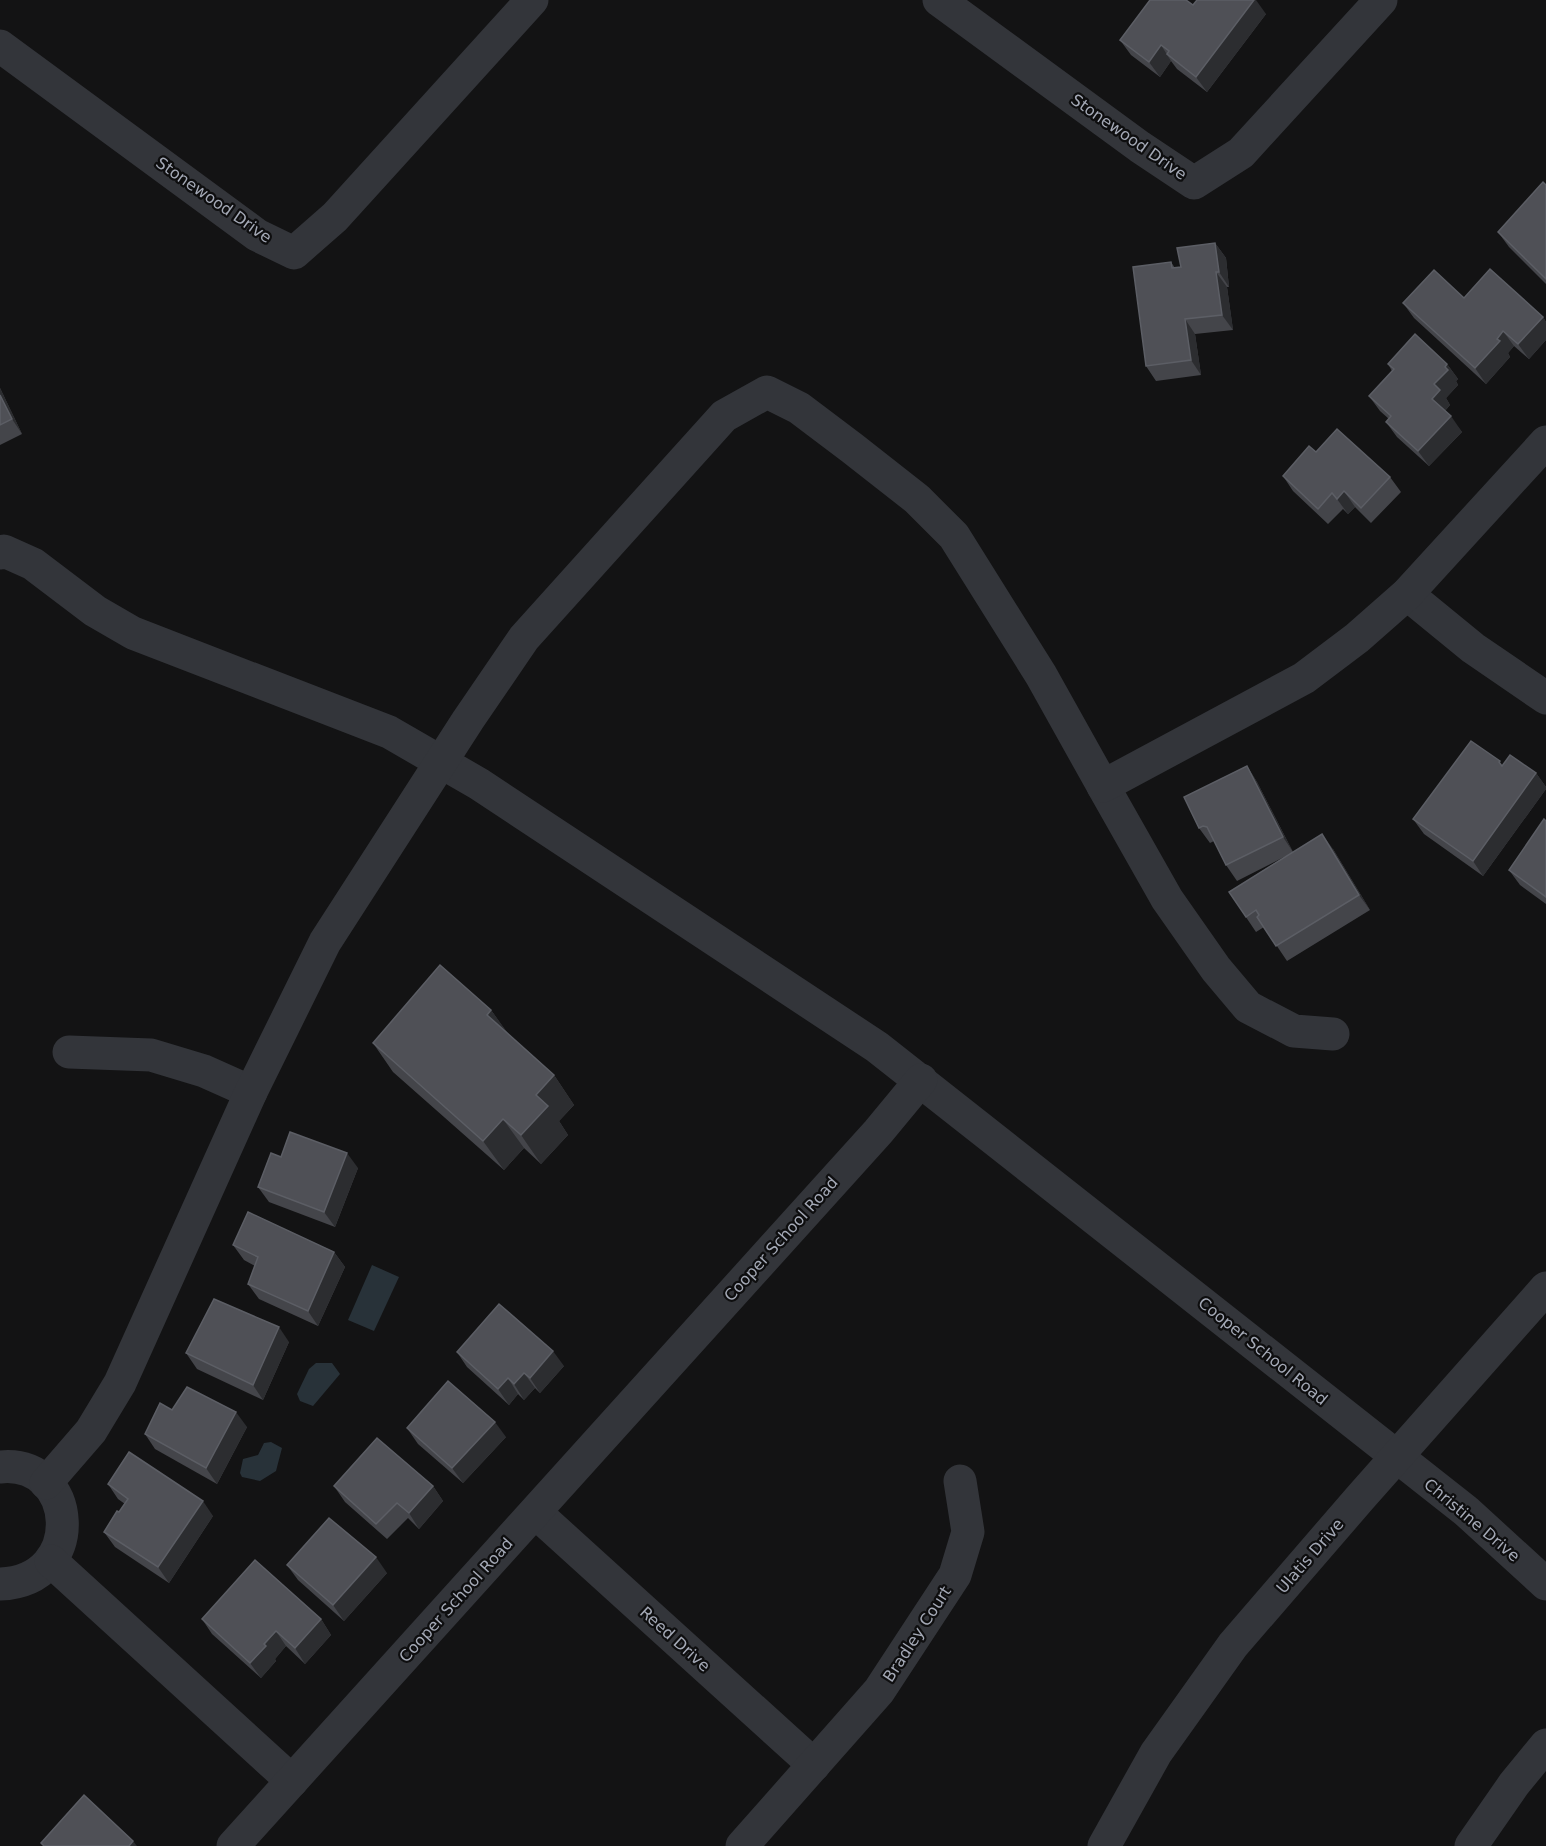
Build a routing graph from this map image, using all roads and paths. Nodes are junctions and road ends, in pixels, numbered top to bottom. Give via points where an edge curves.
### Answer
1 (532, 0) edge
2 (939, 0) edge
3 (1382, 0) edge
4 (0, 46) edge
5 (1546, 442) edge
6 (0, 553) edge
7 (1407, 594) junction
8 (1546, 698) edge
9 (442, 762) junction
10 (1103, 786) junction
11 (1334, 1034) dead end
12 (69, 1052) dead end
13 (921, 1080) junction
14 (251, 1092) junction
15 (1546, 1288) edge
16 (1396, 1457) junction
17 (0, 1467) edge
18 (960, 1481) dead end
19 (46, 1483) junction
20 (536, 1513) junction
21 (51, 1561) junction
22 (0, 1584) edge
23 (1546, 1584) edge
24 (1546, 1745) edge
25 (814, 1765) junction
26 (292, 1781) junction
27 (233, 1846) edge
28 (742, 1846) edge
29 (1104, 1846) edge
30 (1471, 1846) edge

1 - 4 street, Stonewood Drive via 335,217 294,253 257,235
2 - 3 street, Stonewood Drive via 1194,183 1240,153
5 - 7 street
6 - 9 street via 4,551 33,564 95,611 133,633 389,732
7 - 8 street via 1473,648
7 - 10 street via 1357,639 1304,678
9 - 10 street via 524,638 724,416 767,392 799,408 852,448 917,499 954,536 1041,675
9 - 13 street via 877,1047
9 - 14 street via 325,942
10 - 11 street via 1167,899 1216,969 1248,1006 1294,1031
12 - 14 street via 151,1055 204,1071
13 - 16 street, Cooper School Road
13 - 20 street, Cooper School Road
14 - 19 street via 120,1383 91,1431
15 - 16 street, Ulatis Drive
16 - 23 street, Christine Drive via 1466,1511
16 - 29 street, Ulatis Drive via 1233,1644 1156,1753
17 - 19 street via 25,1470
18 - 25 street, Bradley Court via 968,1532 955,1575 879,1691
19 - 21 street via 61,1509 63,1527 60,1545
20 - 25 street, Reed Drive
20 - 26 street, Cooper School Road
21 - 22 street via 20,1582
21 - 26 street
24 - 30 street
25 - 28 street, Bradley Court
26 - 27 street, Cooper School Road

